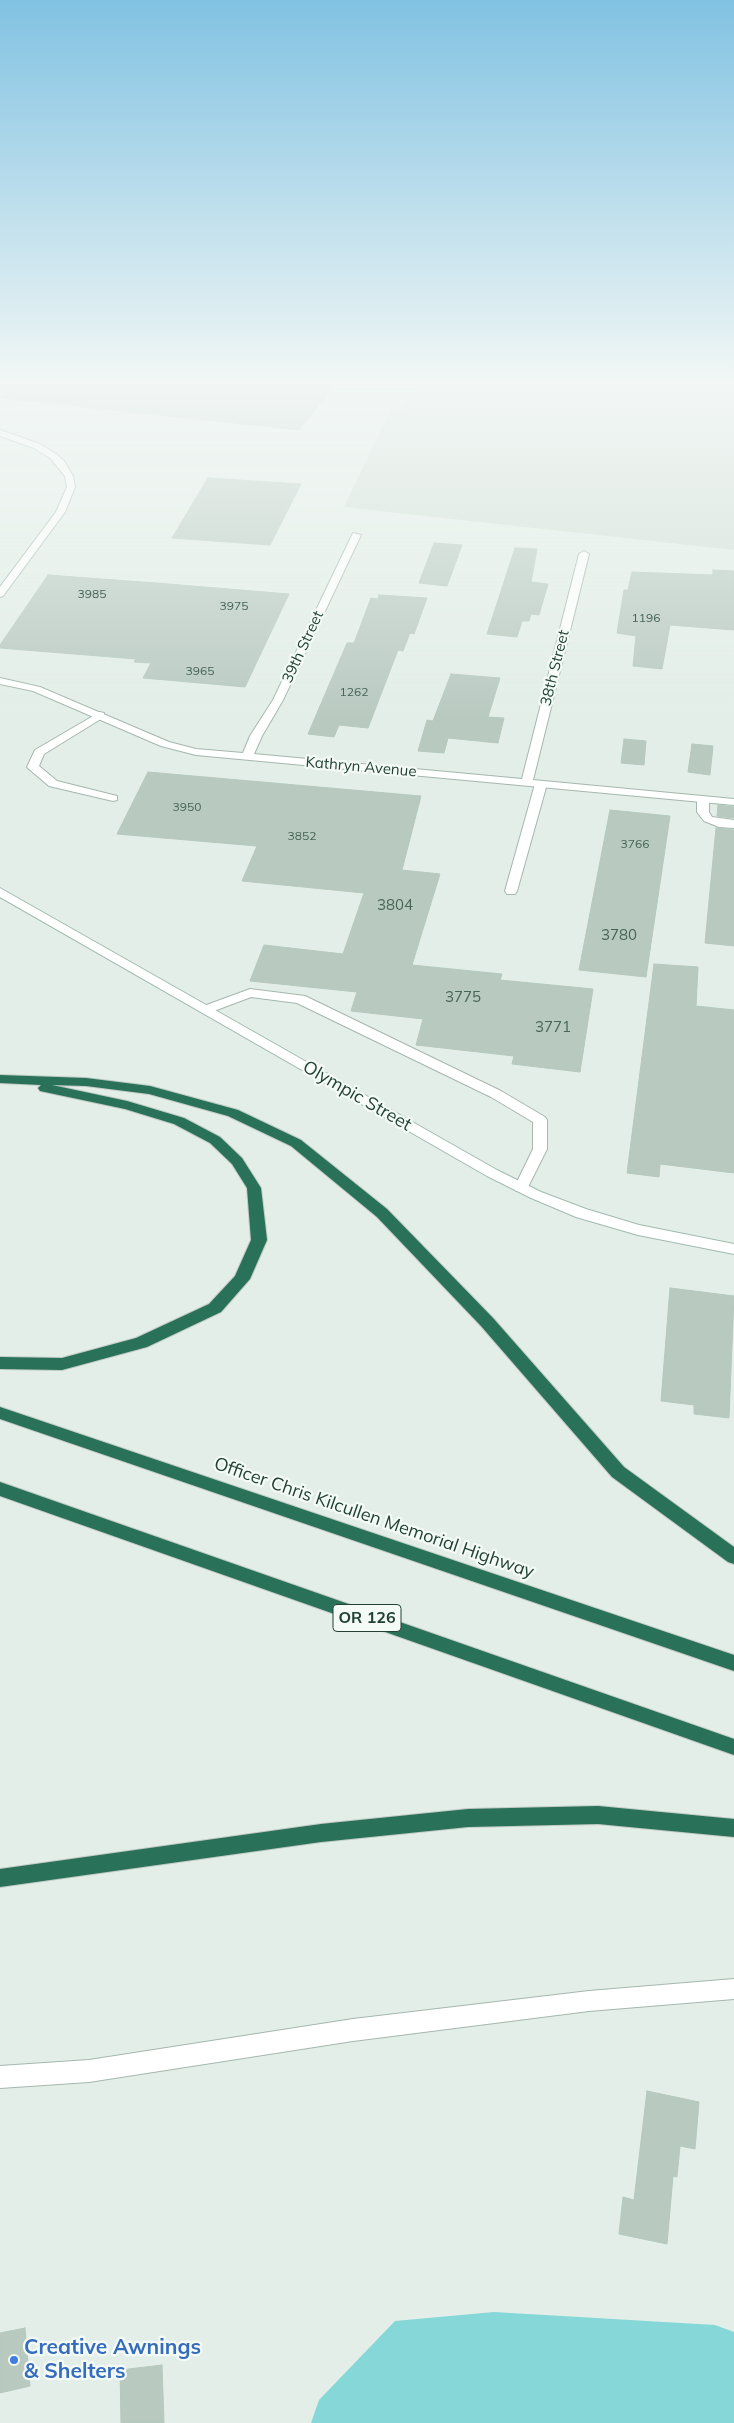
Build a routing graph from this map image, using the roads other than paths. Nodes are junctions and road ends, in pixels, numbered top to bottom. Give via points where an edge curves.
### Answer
1 (68, 496) edge
2 (356, 535) dead end
3 (584, 554) dead end
4 (0, 594) edge
5 (0, 681) edge
6 (100, 715) junction
7 (247, 757) junction
8 (527, 783) junction
9 (541, 784) junction
10 (113, 798) dead end
11 (703, 799) junction
12 (734, 802) edge
13 (734, 824) edge
14 (511, 891) dead end
15 (0, 892) edge
16 (206, 1010) junction
17 (2, 1079) edge
18 (521, 1188) junction
19 (734, 1248) edge
20 (0, 1363) edge
21 (0, 1413) edge
22 (0, 1489) edge
23 (734, 1557) edge
24 (734, 1663) edge
25 (734, 1747) edge
26 (734, 1828) edge
27 (0, 1878) edge
28 (734, 1989) edge
29 (0, 2077) edge

1 - 4 street
2 - 7 street, 39th Street via 278,700
3 - 8 street, 38th Street
5 - 6 street, Kathryn Avenue via 36,688
6 - 7 street, Kathryn Avenue via 165,744 196,752
6 - 10 street via 39,752 33,767 53,784
7 - 8 street, Kathryn Avenue
8 - 9 street, Kathryn Avenue
9 - 11 street, Kathryn Avenue
9 - 14 street
11 - 12 street, Kathryn Avenue
11 - 13 street via 703,812 708,819
15 - 16 street, Olympic Street
16 - 18 street, Olympic Street
16 - 18 street via 250,993 300,1000 496,1094 540,1120 540,1149
17 - 20 highway via 127,1105 179,1121 215,1140 237,1161 254,1188 259,1240 242,1279 215,1308 141,1343 62,1364
17 - 23 highway via 86,1082 150,1090 233,1113 296,1143 382,1213 488,1322 618,1472
18 - 19 street, Olympic Street via 581,1213 638,1230
21 - 24 highway, Officer Chris Kilcullen Memorial Highway
22 - 25 highway, OR 126
26 - 27 highway via 598,1815 468,1818 322,1833
28 - 29 street via 579,2003 353,2030 89,2071

